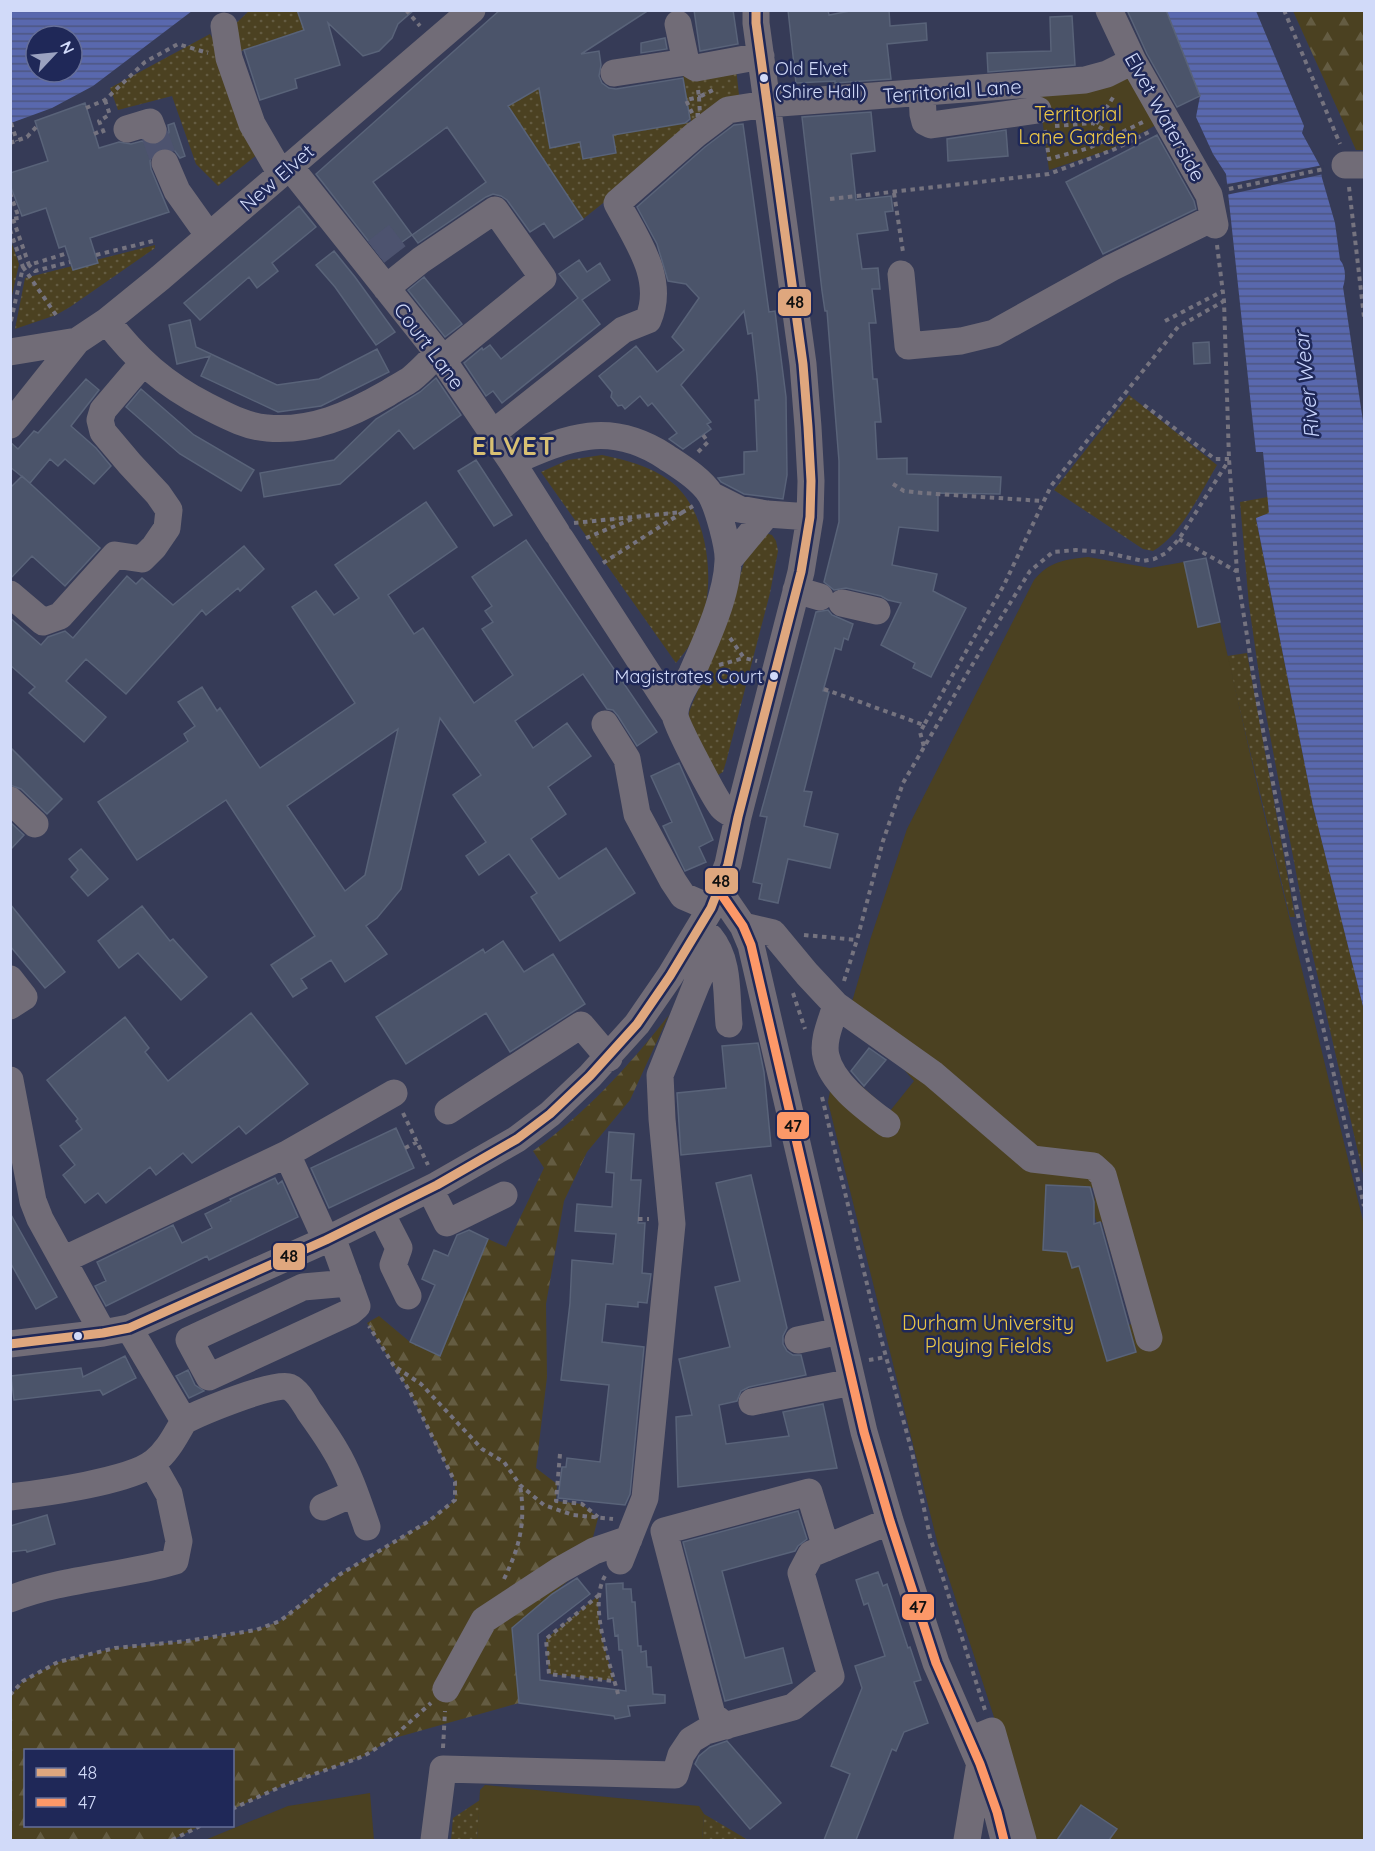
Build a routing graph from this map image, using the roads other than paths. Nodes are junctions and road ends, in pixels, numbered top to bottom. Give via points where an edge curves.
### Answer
1 (472, 10) edge
2 (756, 10) edge
3 (1109, 10) edge
4 (678, 24) dead end
5 (224, 26) dead end
6 (761, 56) junction
7 (1133, 61) junction
8 (686, 62) junction
9 (614, 73) dead end
10 (922, 94) junction
11 (767, 104) junction
12 (1038, 110) dead end
13 (165, 163) tunnel mouth
14 (286, 171) junction
15 (209, 236) junction
16 (901, 274) road end
17 (386, 288) junction
18 (107, 321) junction
19 (77, 341) junction
20 (10, 352) edge
21 (440, 357) junction
22 (142, 363) junction
23 (10, 425) edge
24 (492, 434) junction
25 (512, 462) junction
26 (711, 495) junction
27 (767, 514) junction
28 (810, 517) junction
29 (729, 560) junction
30 (10, 594) edge
31 (820, 597) junction
32 (877, 611) dead end
33 (675, 715) junction
34 (605, 724) dead end
35 (10, 800) edge
36 (738, 817) junction
37 (35, 824) dead end
38 (711, 917) junction
39 (743, 926) junction
40 (10, 979) edge
41 (836, 1005) junction
42 (10, 1006) edge
43 (729, 1024) dead end
44 (609, 1058) junction
45 (10, 1080) edge
46 (394, 1093) road end
47 (448, 1111) dead end
48 (887, 1124) dead end
49 (287, 1154) junction
50 (17, 1156) edge
51 (434, 1187) junction
52 (504, 1195) dead end
53 (381, 1213) junction
54 (329, 1238) junction
55 (63, 1260) junction
56 (348, 1280) junction
57 (408, 1296) dead end
58 (116, 1331) junction
59 (840, 1331) junction
60 (1149, 1338) dead end
61 (798, 1340) dead end
62 (10, 1344) edge
63 (852, 1382) junction
64 (752, 1402) dead end
65 (184, 1421) junction
66 (152, 1464) junction
67 (355, 1493) junction
68 (10, 1497) edge
69 (323, 1507) dead end
70 (890, 1521) junction
71 (367, 1527) dead end
72 (826, 1548) junction
73 (10, 1599) edge
74 (446, 1689) road end
75 (726, 1726) junction
76 (981, 1745) junction
77 (434, 1840) edge
78 (967, 1840) edge
79 (1004, 1840) edge
80 (1023, 1840) edge

1 - 14 street, New Elvet
2 - 6 street
3 - 7 street, Elvet Waterside
4 - 8 street
5 - 14 street, Court Lane via 229,58 252,124
6 - 8 street via 696,68
6 - 11 street
7 - 10 street, Territorial Lane via 1084,80
7 - 16 street, Elvet Waterside via 1158,121 1209,195 1214,222 1111,268 994,333 961,341 908,346
8 - 9 street
10 - 11 street, Territorial Lane
10 - 12 street via 925,122 931,125
11 - 24 street, Territorial Lane via 728,110 617,203 645,255 655,288 648,320 623,330
11 - 28 street via 803,364
13 - 15 street via 177,191
14 - 15 street, New Elvet
14 - 17 street, Court Lane via 370,256
15 - 18 street, New Elvet
17 - 21 street, Court Lane
17 - 21 street via 495,210 543,278
18 - 19 street, New Elvet
18 - 22 street
19 - 20 street
19 - 23 street
21 - 22 street via 351,414 296,429 264,428 227,417 184,395
21 - 24 street, Court Lane
22 - 30 street via 103,410 100,420 103,432 169,510 167,528 142,559 115,555 60,616 43,622
24 - 25 street, Court Lane
25 - 26 street via 564,440 590,435 619,437 663,454
25 - 33 street, Court Lane
26 - 27 street via 739,509
26 - 29 street
27 - 28 street
27 - 29 street
28 - 31 street via 805,552
29 - 33 street via 714,616
31 - 32 street
31 - 36 street via 778,665
33 - 36 street, Court Lane via 712,793 724,809
34 - 38 street via 627,759 637,814 673,881 683,896
35 - 37 street
36 - 38 street
38 - 39 street
38 - 43 street via 722,957
38 - 44 street via 638,1024
38 - 74 street via 697,983 660,1075 672,1224 645,1498 629,1540 594,1551 484,1620
39 - 41 street via 773,933
39 - 59 street via 762,990
40 - 42 street via 24,997
41 - 48 street via 826,1055 851,1096
41 - 60 street via 933,1074 1032,1159 1093,1166 1102,1175
44 - 47 street via 581,1025
44 - 51 street via 550,1114 517,1139
45 - 50 street
46 - 49 street
49 - 54 street
49 - 55 street
50 - 55 street via 40,1219
51 - 52 street via 447,1223
51 - 53 street
53 - 54 street
53 - 57 street via 399,1248 393,1265
54 - 56 street
54 - 58 street
55 - 58 street
56 - 56 street via 357,1306 350,1312 209,1377 189,1340 303,1287
58 - 62 street
58 - 65 street
59 - 61 street
59 - 63 street
63 - 64 street
63 - 70 street
65 - 66 street via 168,1449
65 - 67 street via 277,1386 288,1387 300,1396 336,1451
66 - 68 street via 124,1476
66 - 73 street via 169,1494 179,1540 175,1562 31,1591
67 - 69 street
67 - 71 street
70 - 72 street
70 - 76 street via 936,1663
72 - 75 street via 811,1554 801,1573 831,1676 792,1707
72 - 75 street via 809,1492 664,1531 712,1715
75 - 77 street via 691,1740 675,1775 443,1768
76 - 78 street
76 - 79 street
76 - 80 street

